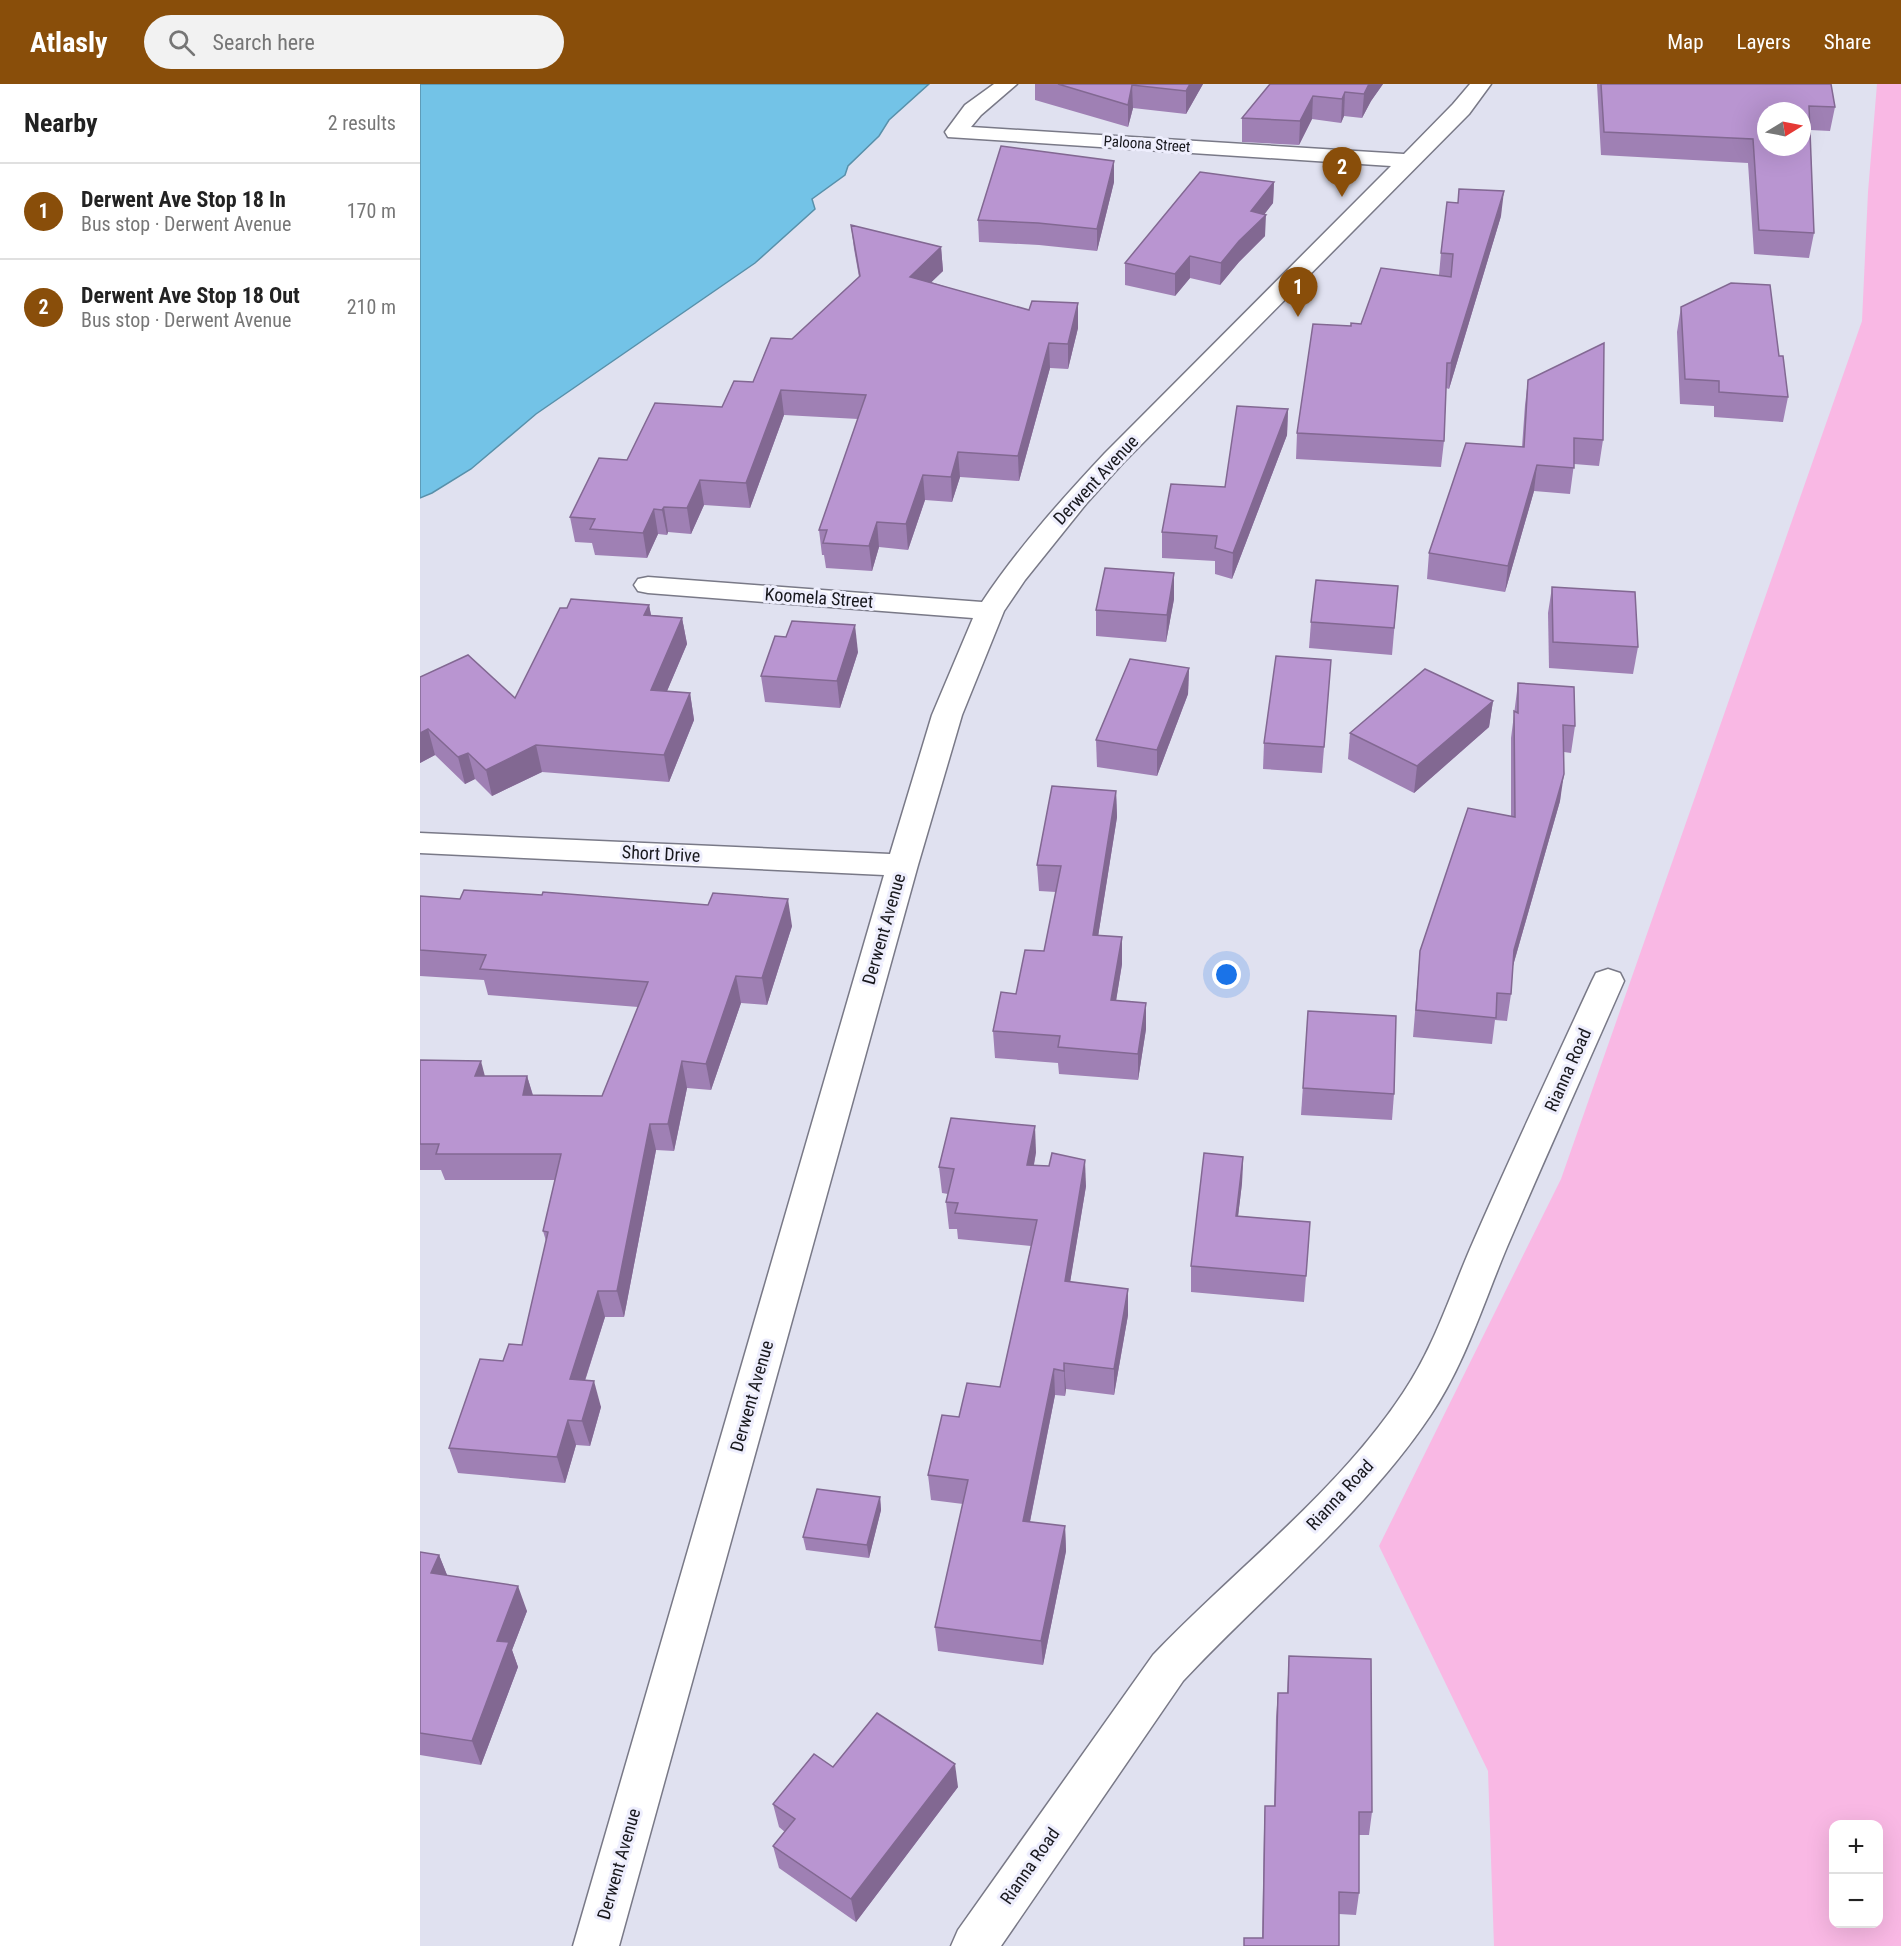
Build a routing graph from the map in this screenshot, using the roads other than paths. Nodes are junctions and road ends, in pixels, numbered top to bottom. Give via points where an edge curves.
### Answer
1 (1007, 84) edge
2 (1481, 84) edge
3 (1409, 161) junction
4 (648, 585) dead end
5 (990, 611) junction
6 (420, 843) edge
7 (902, 865) junction
8 (1608, 981) dead end
9 (596, 1946) edge
10 (974, 1946) edge

1 - 3 street, Paloona Street via 973,110 956,132
2 - 3 street, Derwent Avenue
3 - 5 street, Derwent Avenue via 1114,458 1045,536
4 - 5 street, Koomela Street
5 - 7 street, Derwent Avenue via 947,716
6 - 7 street, Short Drive
7 - 9 street, Derwent Avenue
8 - 10 street, Rianna Road via 1447,1350 1417,1404 1330,1510 1168,1668

